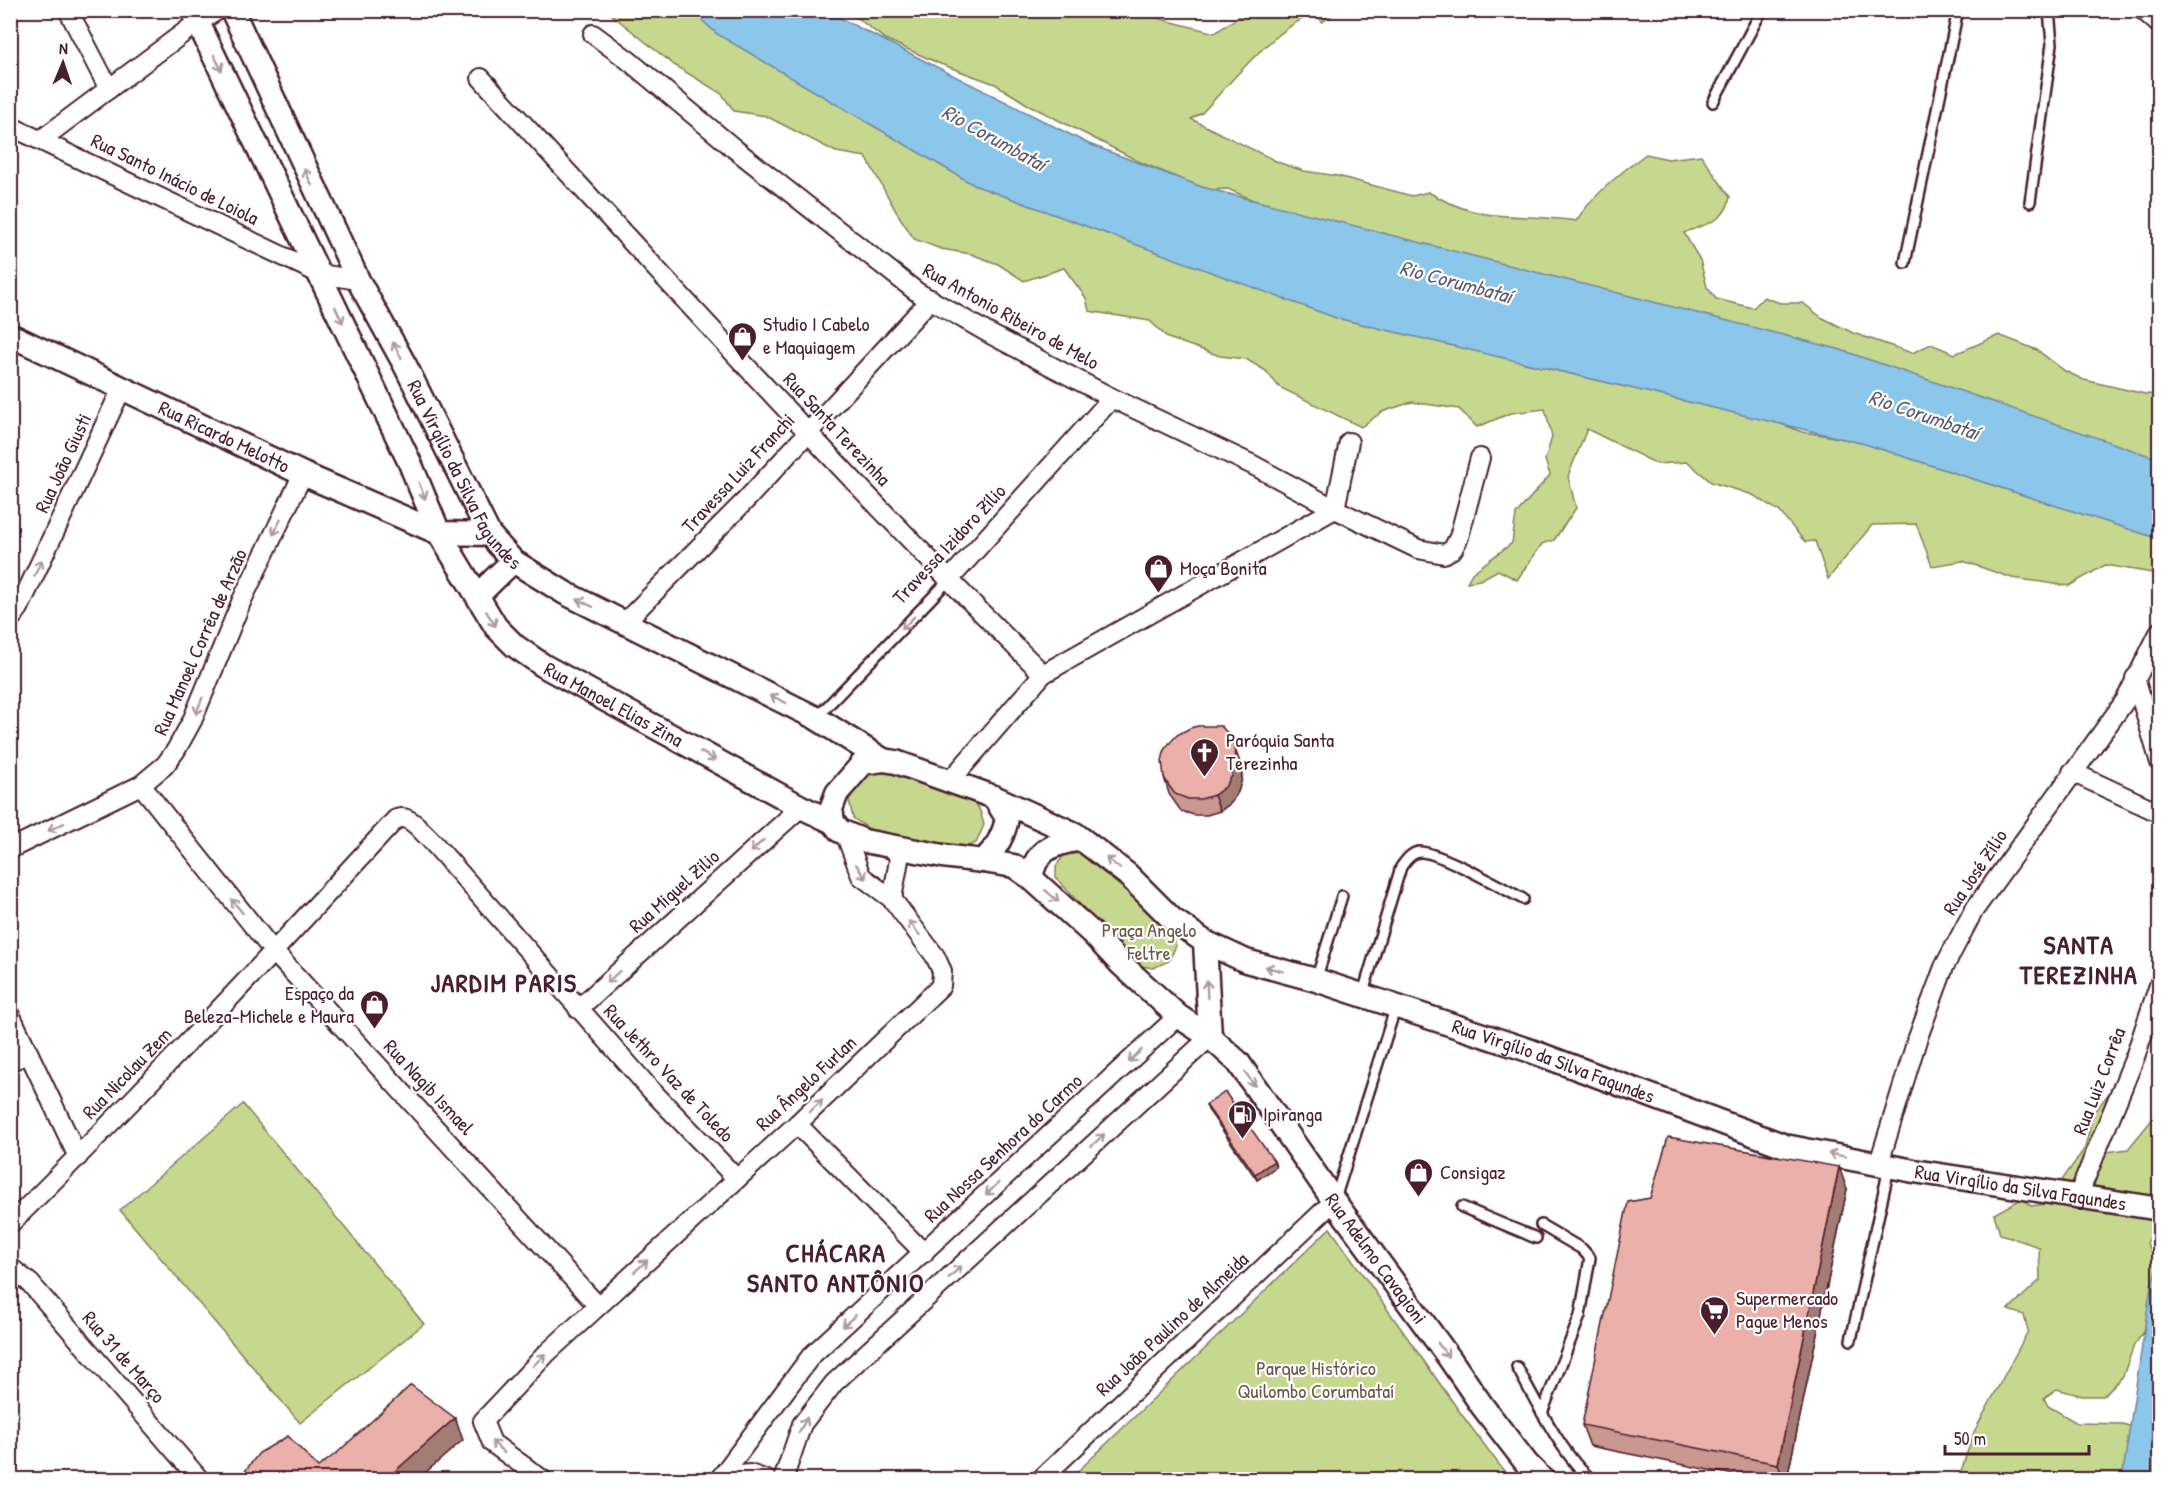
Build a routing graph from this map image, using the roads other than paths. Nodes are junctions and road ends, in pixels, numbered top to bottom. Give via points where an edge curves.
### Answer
1 (68, 10) edge
2 (218, 10) edge
3 (232, 10) edge
4 (1762, 10) edge
5 (1958, 10) edge
6 (2049, 10) edge
7 (2143, 10) edge
8 (195, 16) edge
9 (2160, 25) edge
10 (593, 34) dead end
11 (481, 78) dead end
12 (109, 89) junction
13 (1713, 102) dead end
14 (10, 126) edge
15 (42, 139) junction
16 (2030, 202) dead end
17 (1905, 263) dead end
18 (320, 274) junction
19 (357, 280) junction
20 (931, 299) junction
21 (10, 334) edge
22 (122, 388) junction
23 (1112, 398) junction
24 (808, 432) junction
25 (1349, 442) dead end
26 (1480, 458) dead end
27 (303, 474) junction
28 (1335, 509) junction
29 (439, 533) junction
30 (489, 534) junction
31 (513, 561) junction
32 (948, 581) junction
33 (477, 596) junction
34 (10, 620) edge
35 (625, 622) junction
36 (2160, 631) edge
37 (1043, 674) junction
38 (2135, 678) junction
39 (816, 718) junction
40 (884, 760) junction
41 (2160, 763) edge
42 (2072, 772) junction
43 (950, 781) junction
44 (141, 785) junction
45 (994, 797) junction
46 (801, 807) junction
47 (2160, 813) edge
48 (396, 819) joint
49 (839, 828) junction
50 (1081, 839) junction
51 (895, 847) junction
52 (10, 849) edge
53 (983, 861) junction
54 (1031, 878) junction
55 (1342, 896) dead end
56 (892, 899) junction
57 (1523, 899) dead end
58 (1204, 942) junction
59 (274, 952) junction
60 (1316, 980) junction
61 (2160, 982) edge
62 (1362, 996) junction
63 (1396, 1006) junction
64 (578, 1009) junction
65 (10, 1014) edge
66 (1178, 1016) junction
67 (1210, 1037) junction
68 (29, 1054) junction
69 (10, 1061) edge
70 (797, 1124) junction
71 (78, 1157) junction
72 (1884, 1164) junction
73 (737, 1179) junction
74 (2078, 1196) junction
75 (1334, 1202) junction
76 (1462, 1207) dead end
77 (2151, 1208) edge
78 (10, 1224) edge
79 (1541, 1225) dead end
80 (1536, 1238) dead end
81 (924, 1253) junction
82 (10, 1267) edge
83 (597, 1305) junction
84 (1851, 1340) dead end
85 (1517, 1367) dead end
86 (1542, 1413) junction
87 (720, 1478) edge
88 (200, 1479) edge
89 (543, 1479) edge
90 (767, 1479) edge
91 (783, 1479) edge
92 (1040, 1479) edge
93 (1543, 1479) edge
94 (1593, 1479) edge

1 - 12 street
2 - 8 street
19 -> 3 street, Rua Virgílio da Silva Fagundes
4 - 13 lane
5 - 17 lane
6 - 16 lane via 2052,44
7 - 9 street
8 - 12 street
8 -> 18 street, Rua Virgílio da Silva Fagundes
10 - 20 street, Rua Antonio Ribeiro de Melo via 917,292
11 - 24 street, Rua Santa Terezinha
12 - 15 street
14 - 15 street, Rua Santo Inácio de Loiola
15 - 18 street, Rua Santo Inácio de Loiola
18 - 19 street, Rua Santo Inácio de Loiola
18 -> 29 street, Rua Virgílio da Silva Fagundes
30 -> 19 street, Rua Virgílio da Silva Fagundes via 405,365
20 - 23 street, Rua Antonio Ribeiro de Melo
20 - 24 street, Travessa Luiz Franchi
21 - 22 street, Rua Ricardo Melotto
22 - 27 street, Rua Ricardo Melotto
34 -> 22 street, Rua João Giusti
23 - 28 street, Rua Antonio Ribeiro de Melo
23 - 32 street, Travessa Izidoro Zílio
24 - 32 street, Rua Santa Terezinha
24 - 35 street, Travessa Luiz Franchi via 739,508
25 - 28 street
26 - 28 street, Rua Antonio Ribeiro de Melo via 1463,524 1453,549 1444,555 1418,549
27 - 29 street, Rua Ricardo Melotto
27 -> 44 street, Rua Manoel Corrêa de Arzão via 242,600 192,722 165,765
28 - 37 street
29 - 30 street
29 - 33 street, Rua Manoel Elias Zina
30 - 31 street, Rua Virgílio da Silva Fagundes
31 - 33 street
35 -> 31 street, Rua Virgílio da Silva Fagundes via 565,593
32 - 37 street, Rua Santa Terezinha
32 -> 39 lane, Travessa Izidoro Zílio
33 -> 46 street, Rua Manoel Elias Zina via 496,627 544,666
39 -> 35 street, Rua Virgílio da Silva Fagundes
36 - 38 street, Rua José Zílio
37 - 43 street
38 - 41 street
38 - 42 street, Rua José Zílio via 2124,701
39 - 40 street, Rua Virgílio da Silva Fagundes
40 - 43 street, Rua Virgílio da Silva Fagundes
40 - 49 street via 863,763 837,793 831,809
42 - 47 street
42 - 72 street, Rua José Zílio via 1974,910 1944,967 1917,1040
43 - 45 street, Rua Virgílio da Silva Fagundes
44 -> 52 street, Rua Manoel Corrêa de Arzão
59 -> 44 street, Rua Nagib Ismael
45 - 50 street, Rua Virgílio da Silva Fagundes
45 - 53 street via 1007,818 1005,830 995,850
46 - 49 street, Rua Manoel Elias Zina
46 -> 64 street, Rua Miguel Zilio
48 - 59 street, Rua Nicolau Zem
48 - 64 street, Rua Jethro Vaz de Toledo via 407,818 429,838
49 - 51 street, Rua Manoel Elias Zina via 864,841
49 -> 56 street via 861,876
50 - 54 street via 1045,850 1035,861
58 -> 50 street, Rua Virgílio da Silva Fagundes
51 - 53 street, Rua Manoel Elias Zina
51 - 56 street via 899,860
53 - 54 street, Rua Manoel Elias Zina via 1014,866
54 -> 66 street, Rua Adelmo Cavagioni
55 - 60 lane
70 -> 56 street, Rua Ângelo Furlan via 941,986 942,971 936,956
57 - 62 lane via 1460,866 1426,852 1414,854 1401,867
60 -> 58 street, Rua Virgílio da Silva Fagundes via 1246,961
67 -> 58 street
59 - 71 street, Rua Nicolau Zem
59 - 83 street, Rua Nagib Ismael
60 - 62 street, Rua Virgílio da Silva Fagundes
61 - 74 street, Rua Luiz Corrêa via 2135,1057
62 - 63 street, Rua Virgílio da Silva Fagundes
72 -> 63 street, Rua Virgílio da Silva Fagundes via 1785,1146 1531,1051
63 - 75 lane
64 - 73 street, Rua Jethro Vaz de Toledo
65 - 68 street
66 - 67 street, Rua Adelmo Cavagioni
66 -> 81 street, Rua Nossa Senhora do Carmo
67 -> 75 street, Rua Adelmo Cavagioni via 1238,1062
91 -> 67 street via 802,1424 834,1383
68 - 69 street
68 - 71 street
70 - 73 street, Rua Ângelo Furlan
70 - 81 street
71 - 78 street, Rua Nicolau Zem
72 - 74 street, Rua Virgílio da Silva Fagundes
72 - 84 lane
83 -> 73 street, Rua Ângelo Furlan
74 - 77 street, Rua Virgílio da Silva Fagundes
75 - 92 street, Rua João Paulino de Almeida
75 -> 93 street, Rua Adelmo Cavagioni via 1483,1407
76 - 80 lane
79 - 86 lane via 1590,1258 1580,1316
81 -> 87 street, Rua Nossa Senhora do Carmo via 811,1356
82 - 88 street, Rua 31 de Março via 30,1283
89 -> 83 street, Rua Ângelo Furlan via 492,1443 483,1421
85 - 86 lane
86 - 94 lane via 1582,1473
87 - 90 street via 750,1474

